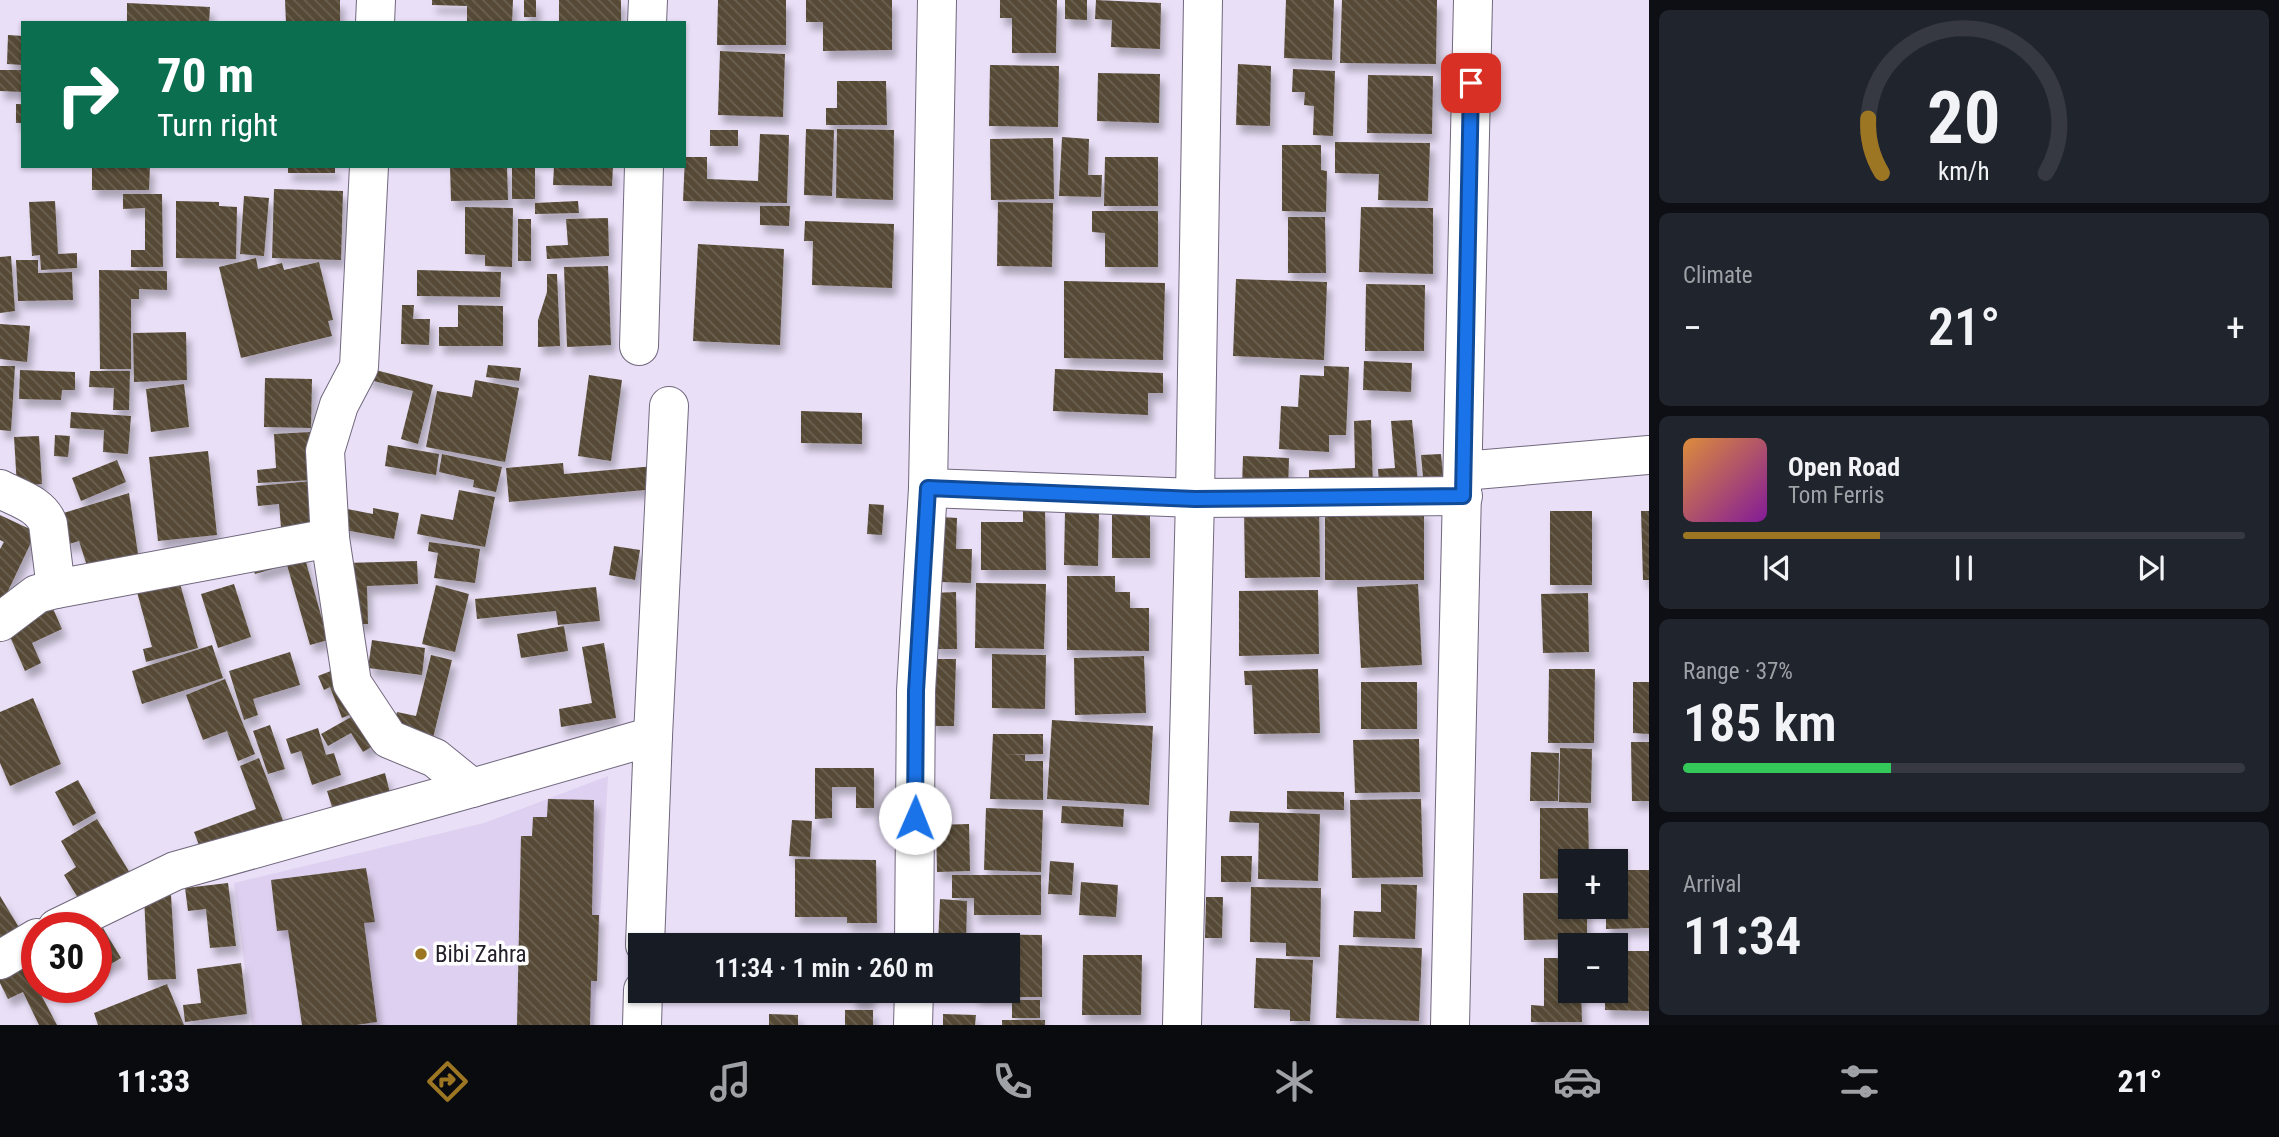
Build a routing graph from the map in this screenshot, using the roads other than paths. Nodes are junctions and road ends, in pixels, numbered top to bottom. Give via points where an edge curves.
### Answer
1 (376, 0) edge
2 (648, 0) edge
3 (937, 0) edge
4 (1203, 0) edge
5 (1473, 0) edge
6 (375, 21) edge
7 (647, 21) edge
8 (369, 168) edge
9 (643, 168) edge
10 (639, 346) dead end
11 (669, 406) dead end
12 (1649, 455) edge
13 (1463, 483) junction
14 (928, 488) junction
15 (0, 489) edge
16 (1195, 499) junction
17 (330, 538) junction
18 (56, 589) junction
19 (0, 622) edge
20 (653, 736) junction
21 (472, 788) junction
22 (90, 912) edge
23 (645, 933) edge
24 (914, 933) edge
25 (21, 948) edge
26 (0, 960) edge
27 (643, 1003) edge
28 (914, 1003) edge
29 (642, 1025) edge
30 (913, 1025) edge
31 (1182, 1025) edge
32 (1450, 1025) edge

1 - 6 street
2 - 7 street
3 - 14 street
4 - 16 street
5 - 13 street
8 - 17 street via 359,367 339,405 325,451
9 - 10 street
11 - 20 street
12 - 13 street
13 - 16 street
13 - 32 street
14 - 16 street
14 - 24 street via 916,691
15 - 18 street via 45,516
16 - 31 street
17 - 18 street
17 - 21 street via 352,683 389,739 435,758
18 - 19 street via 37,594
20 - 21 street
20 - 23 street
21 - 22 street via 175,871
25 - 26 street
27 - 29 street
28 - 30 street

